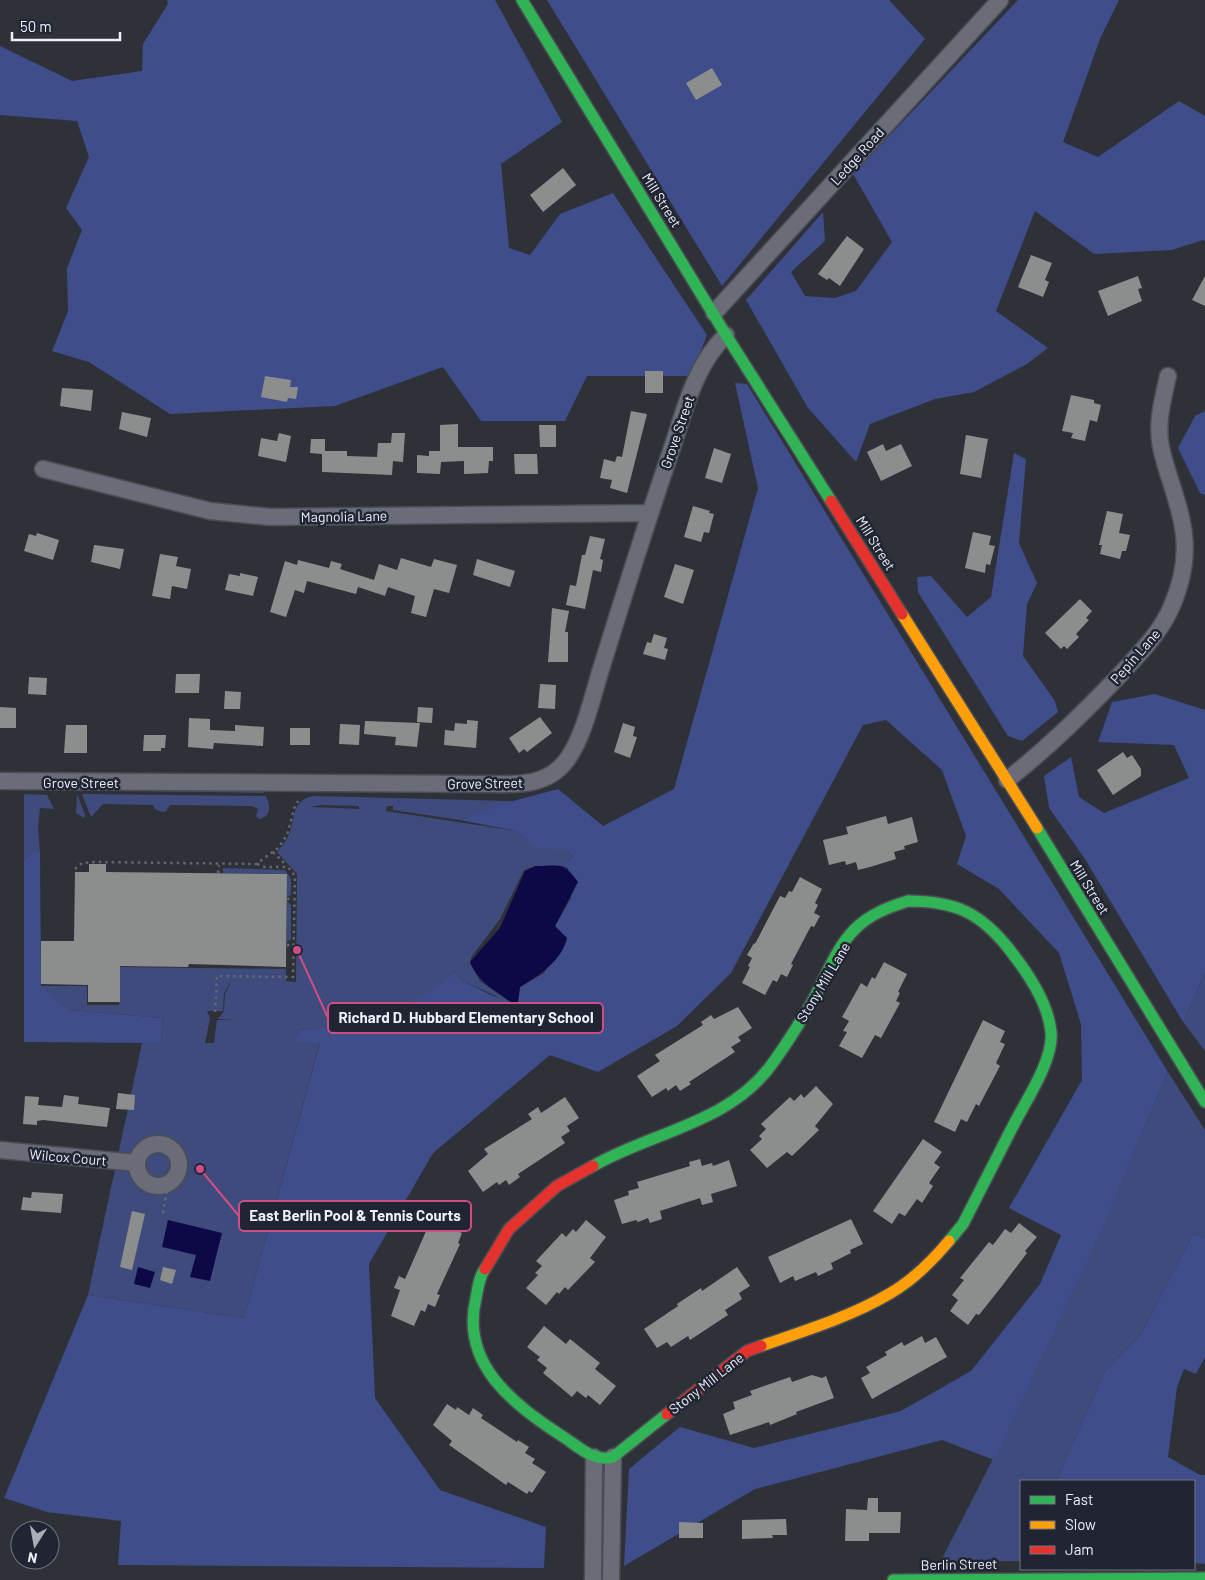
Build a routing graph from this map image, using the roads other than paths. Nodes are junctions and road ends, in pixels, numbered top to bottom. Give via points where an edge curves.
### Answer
1 (522, 0) edge
2 (1000, 0) edge
3 (714, 313) junction
4 (726, 336) junction
5 (1168, 376) dead end
6 (43, 470) dead end
7 (650, 513) junction
8 (1007, 780) junction
9 (0, 781) edge
10 (1205, 1102) edge
11 (0, 1150) edge
12 (137, 1163) junction
13 (613, 1457) junction
14 (594, 1458) junction
15 (1205, 1578) edge
16 (593, 1580) edge
17 (610, 1580) edge
18 (893, 1580) edge

1 - 3 street, Mill Street
2 - 3 street, Ledge Road
3 - 4 street, Mill Street
4 - 7 street, Grove Street via 711,350 697,377
4 - 8 street, Mill Street
5 - 8 street, Pepin Lane via 1161,405 1160,446 1180,509 1185,555 1171,608 1143,650 1089,707 1051,745
6 - 7 street, Magnolia Lane via 210,511 270,516
7 - 9 street, Grove Street via 586,718 567,760 540,781 526,784
8 - 10 street, Mill Street
11 - 12 street, Wilcox Court
12 - 12 street via 142,1151 161,1144 177,1155 180,1168 178,1175 168,1184 155,1187 139,1176
13 - 14 street via 604,1460
13 - 14 street, Stony Mill Lane via 748,1351 820,1325 890,1294 933,1260 963,1224 1044,1065 1050,1047 1051,1030 1042,1000 1019,962 987,924 962,908 934,901 908,901 884,908 855,929 771,1066 740,1097 679,1130 608,1158 557,1186 509,1230 482,1273 471,1318 477,1349 496,1384 545,1425
13 - 17 street
14 - 16 street
15 - 18 street, Berlin Street

